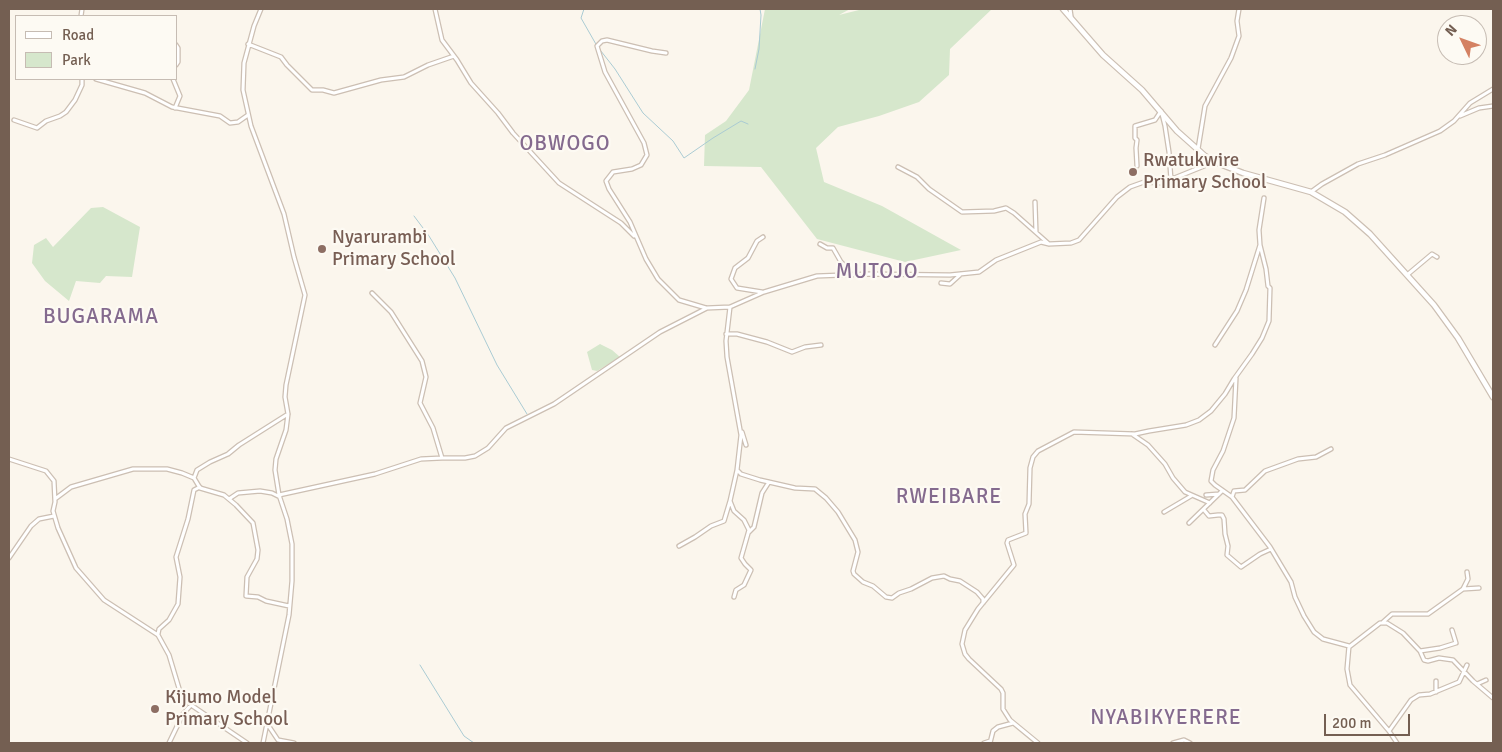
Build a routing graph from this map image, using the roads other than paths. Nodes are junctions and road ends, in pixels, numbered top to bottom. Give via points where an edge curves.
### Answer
1 (262, 9) edge
2 (435, 9) edge
3 (1063, 9) edge
4 (1070, 9) edge
5 (1239, 9) edge
6 (1071, 17) junction
7 (248, 44) junction
8 (178, 48) edge
9 (666, 53) dead end
10 (454, 56) junction
11 (178, 62) edge
12 (82, 80) edge
13 (100, 80) edge
14 (173, 80) edge
15 (1493, 89) edge
16 (1493, 106) edge
17 (175, 108) junction
18 (1161, 111) junction
19 (248, 116) junction
20 (1457, 118) junction
21 (14, 120) dead end
22 (1198, 149) junction
23 (1215, 162) junction
24 (898, 166) dead end
25 (1137, 166) dead end
26 (1171, 180) junction
27 (1311, 192) junction
28 (1264, 198) dead end
29 (1035, 202) dead end
30 (1036, 232) junction
31 (763, 237) dead end
32 (636, 238) junction
33 (820, 244) dead end
34 (1049, 244) junction
35 (1260, 245) junction
36 (1437, 257) dead end
37 (961, 274) junction
38 (850, 275) junction
39 (1408, 275) junction
40 (941, 283) dead end
41 (764, 292) junction
42 (372, 293) dead end
43 (730, 307) junction
44 (707, 308) junction
45 (726, 334) junction
46 (821, 344) dead end
47 (1216, 345) dead end
48 (1236, 378) junction
49 (1493, 396) edge
50 (288, 414) junction
51 (741, 432) junction
52 (1131, 434) junction
53 (746, 445) dead end
54 (1331, 449) dead end
55 (442, 458) junction
56 (9, 459) edge
57 (737, 470) junction
58 (194, 478) junction
59 (769, 482) junction
60 (200, 487) junction
61 (1221, 492) junction
62 (1206, 494) dead end
63 (1191, 496) junction
64 (280, 497) junction
65 (1232, 497) junction
66 (54, 499) junction
67 (229, 499) junction
68 (730, 501) junction
69 (1210, 503) junction
70 (1204, 510) junction
71 (1164, 512) dead end
72 (54, 516) junction
73 (1189, 523) dead end
74 (749, 532) junction
75 (679, 546) dead end
76 (1271, 549) junction
77 (9, 558) edge
78 (1467, 572) dead end
79 (1479, 588) dead end
80 (1463, 589) junction
81 (734, 597) dead end
82 (983, 603) junction
83 (289, 606) junction
84 (1383, 622) junction
85 (1452, 630) dead end
86 (158, 635) junction
87 (1350, 647) junction
88 (1420, 651) junction
89 (1467, 666) dead end
90 (1465, 672) junction
91 (1486, 680) dead end
92 (1436, 681) dead end
93 (1477, 684) junction
94 (1436, 692) junction
95 (1493, 698) edge
96 (191, 705) junction
97 (1013, 723) junction
98 (268, 725) junction
99 (1389, 731) junction
100 (990, 742) edge
101 (170, 743) edge
102 (247, 743) edge
103 (263, 743) edge
104 (294, 743) edge
105 (984, 743) edge
106 (1038, 743) edge
107 (1173, 743) edge
108 (1190, 743) edge
109 (1397, 743) edge

1 - 7 street
2 - 10 street via 442,40
3 - 6 street
4 - 6 street
5 - 22 street via 1239,36 1203,111
6 - 18 street via 1103,55
7 - 10 street via 281,57 312,90 334,93 404,77
7 - 19 street via 243,72
8 - 11 street
9 - 32 street via 607,40 599,43 597,48 605,72 647,151 641,165 613,172 606,181
10 - 32 street via 476,90 547,171 559,183 621,223
12 - 21 street via 75,100 60,116 36,128
13 - 17 street via 145,93
14 - 17 street via 180,96
15 - 20 street via 1470,103
16 - 20 street via 1479,108
17 - 19 street via 220,116 233,124
18 - 22 street
18 - 25 street via 1155,120 1135,126
18 - 26 street via 1166,126
19 - 50 street via 284,214 305,295 286,385
20 - 27 street via 1440,131 1358,164
22 - 23 street
23 - 26 street
23 - 27 street via 1272,183
24 - 30 street via 962,212 1006,208
26 - 34 street via 1144,182 1130,187 1117,197 1084,237 1071,243
27 - 39 street via 1358,223
28 - 35 street
29 - 30 street
30 - 34 street
31 - 41 street via 757,241 748,258 735,268 731,279 737,288
32 - 44 street via 652,271 671,293 688,304
33 - 38 street via 833,248
34 - 37 street via 1042,242 996,260 979,272
35 - 47 street via 1237,311
35 - 48 street via 1270,288 1270,318 1262,338
36 - 39 street via 1432,254
37 - 38 street
37 - 40 street via 950,284
38 - 41 street via 817,276
39 - 49 street via 1458,338
41 - 43 street
42 - 55 street via 391,312 422,361 426,377 420,403 433,428
43 - 44 street
43 - 45 street
44 - 55 street via 660,332 554,404 506,428 481,453 465,458
45 - 46 street via 767,342 792,352
45 - 51 street
48 - 52 street via 1220,401 1200,420
48 - 61 street via 1234,418 1211,478
50 - 58 street via 228,454 197,470
50 - 64 street via 275,465
51 - 53 street
51 - 57 street
52 - 63 street via 1148,445 1166,464 1177,484
52 - 82 street via 1074,432 1035,454 1030,468 1026,532 1008,540 1014,565
54 - 65 street via 1316,457 1275,467 1245,490 1234,491
55 - 64 street via 421,459 375,474
56 - 66 street via 46,471 54,482
57 - 59 street
57 - 68 street
58 - 60 street
58 - 66 street via 167,469 133,469 71,487
59 - 74 street via 762,493 754,527
59 - 82 street via 815,489 826,498 854,540 858,552 854,574 886,597 892,598 932,578 944,576 977,592
60 - 67 street
60 - 86 street via 194,490 176,558 180,577 178,604
61 - 62 street
61 - 65 street
61 - 69 street
63 - 69 street
63 - 71 street
64 - 67 street via 260,491 238,493
64 - 83 street via 292,544
65 - 76 street
66 - 72 street
67 - 83 street via 255,529 257,559 247,576 246,596
68 - 74 street
68 - 75 street via 724,521
69 - 70 street
70 - 73 street
70 - 76 street via 1209,516 1222,515 1224,518 1227,555 1241,567
72 - 77 street via 39,519 31,526
72 - 86 street via 76,568 85,580 110,605
74 - 81 street via 742,558 751,570
76 - 87 street via 1292,582 1295,597 1314,632 1323,639
78 - 80 street via 1468,579
79 - 80 street
80 - 84 street via 1428,614 1392,614
82 - 97 street via 965,630 962,644 969,659 1001,689 1003,709
83 - 98 street
84 - 87 street
84 - 88 street via 1404,633
85 - 88 street via 1456,643
86 - 96 street via 169,655 181,694
87 - 99 street via 1346,660 1350,685
88 - 90 street via 1424,660 1448,658 1456,661
89 - 90 street
90 - 93 street
90 - 94 street via 1459,682
91 - 93 street
92 - 94 street
93 - 95 street
94 - 99 street via 1410,700
96 - 101 street via 183,714
96 - 102 street
97 - 100 street via 993,731
97 - 106 street
98 - 103 street
98 - 104 street via 278,740
99 - 109 street
100 - 105 street
107 - 108 street via 1184,740

